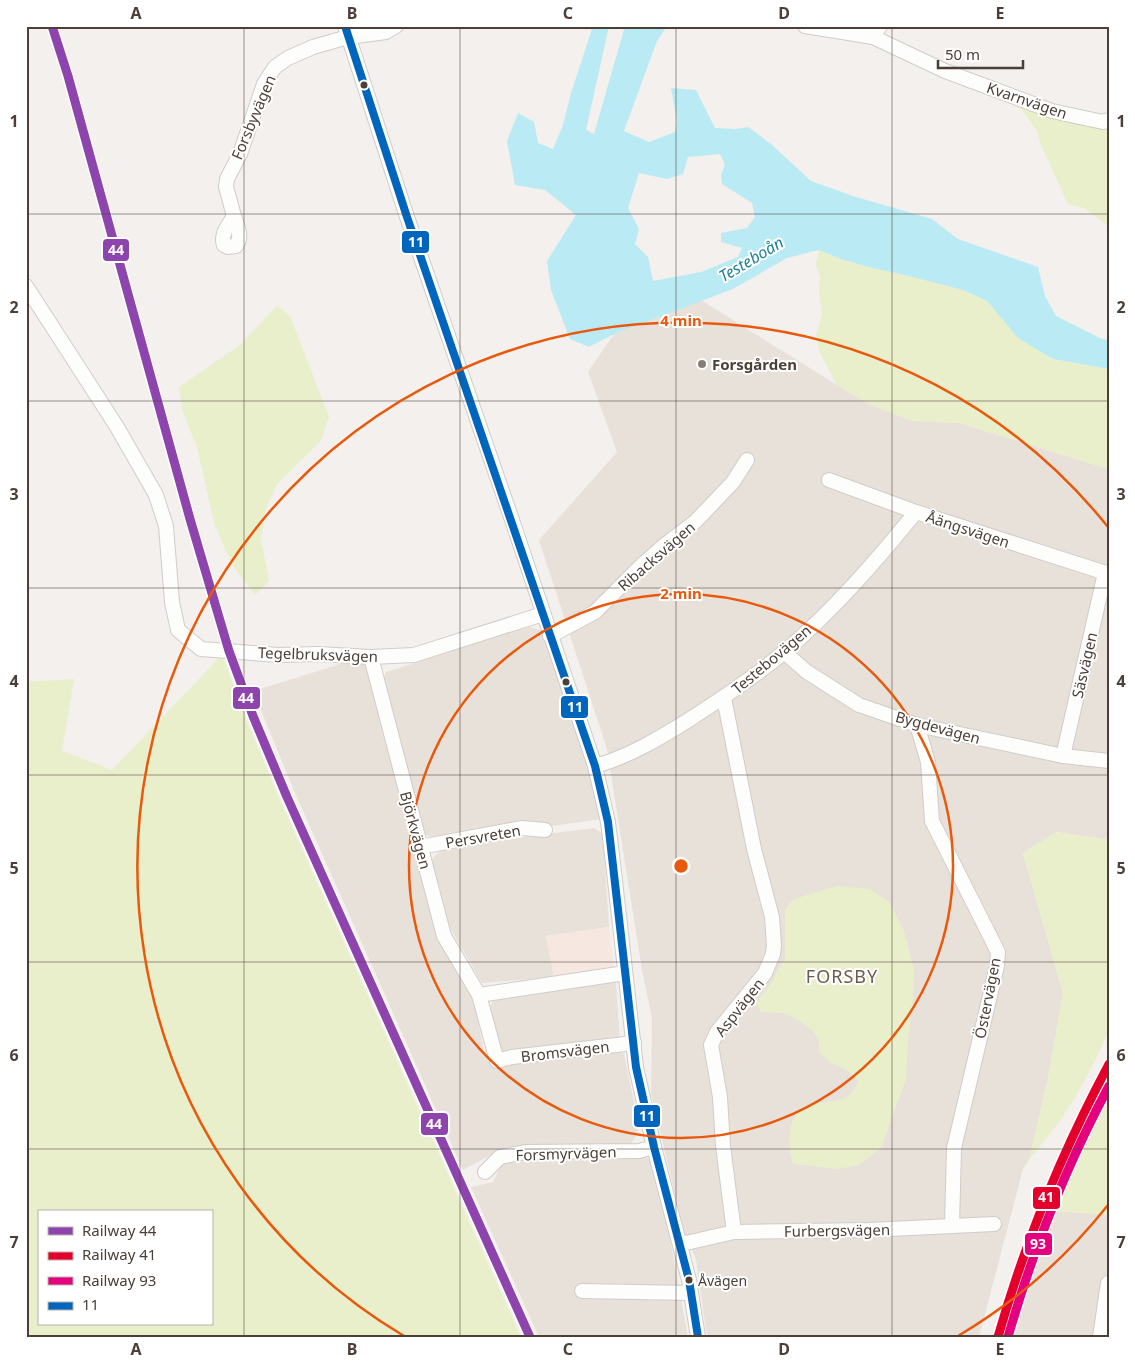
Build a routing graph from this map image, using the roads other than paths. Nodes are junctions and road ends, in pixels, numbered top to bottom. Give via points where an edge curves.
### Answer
1 (396, 26) edge
2 (805, 26) edge
3 (347, 31) edge
4 (876, 32) edge
5 (1109, 120) edge
6 (234, 216) dead end
7 (26, 286) edge
8 (747, 460) dead end
9 (829, 480) dead end
10 (916, 512) junction
11 (1107, 573) edge
12 (543, 614) junction
13 (550, 636) junction
14 (784, 652) junction
15 (371, 657) junction
16 (724, 698) junction
17 (917, 725) junction
18 (1064, 756) junction
19 (1109, 761) edge
20 (595, 766) junction
21 (546, 830) dead end
22 (420, 847) junction
23 (625, 973) junction
24 (479, 995) junction
25 (634, 1043) junction
26 (497, 1061) joint
27 (654, 1147) junction
28 (485, 1172) dead end
29 (994, 1224) dead end
30 (952, 1226) junction
31 (734, 1232) junction
32 (680, 1243) junction
33 (1108, 1282) edge
34 (582, 1290) dead end
35 (691, 1293) junction
36 (698, 1337) edge
37 (1100, 1337) edge

1 - 3 street, Forsbyvägen via 386,32
2 - 4 street, Kvarnvägen
3 - 6 street, Forsbyvägen via 288,58 268,75 240,154 227,179
3 - 12 street via 406,217
4 - 5 street, Kvarnvägen via 945,71 1052,111 1103,122
7 - 15 street, Tegelbruksvägen via 156,496 166,526 172,602 178,630 201,649
8 - 13 street, Ribacksvägen via 733,482 696,521 643,564 595,612
9 - 10 street, Åängsvägen
10 - 11 street, Åängsvägen
10 - 14 street, Testebovägen via 841,597
11 - 18 street, Säsvägen
12 - 13 street
12 - 15 street, Tegelbruksvägen via 414,655
13 - 20 street
14 - 16 street, Testebovägen
14 - 17 street, Bygdevägen via 807,672 859,705
15 - 22 street, Björkvägen
16 - 20 street, Testebovägen via 652,742
16 - 31 street, Aspvägen via 754,849 772,917 774,945 766,974 717,1032 711,1045 720,1097
17 - 18 street, Bygdevägen
17 - 30 street, Östervägen via 928,762 932,821 998,952 954,1148
18 - 19 street, Bygdevägen
20 - 23 street via 608,822
21 - 22 street, Persvreten via 522,828
22 - 24 street, Björkvägen via 444,936
23 - 24 street
23 - 25 street
24 - 26 street, Björkvägen
25 - 26 street, Bromsvägen
25 - 27 street via 636,1067
27 - 28 street, Forsmyrvägen via 638,1151 525,1152 500,1157
27 - 32 street
29 - 30 street, Furbergsvägen
30 - 31 street, Furbergsvägen
31 - 32 street, Furbergsvägen
32 - 35 street
33 - 37 street
34 - 35 street
35 - 36 street

